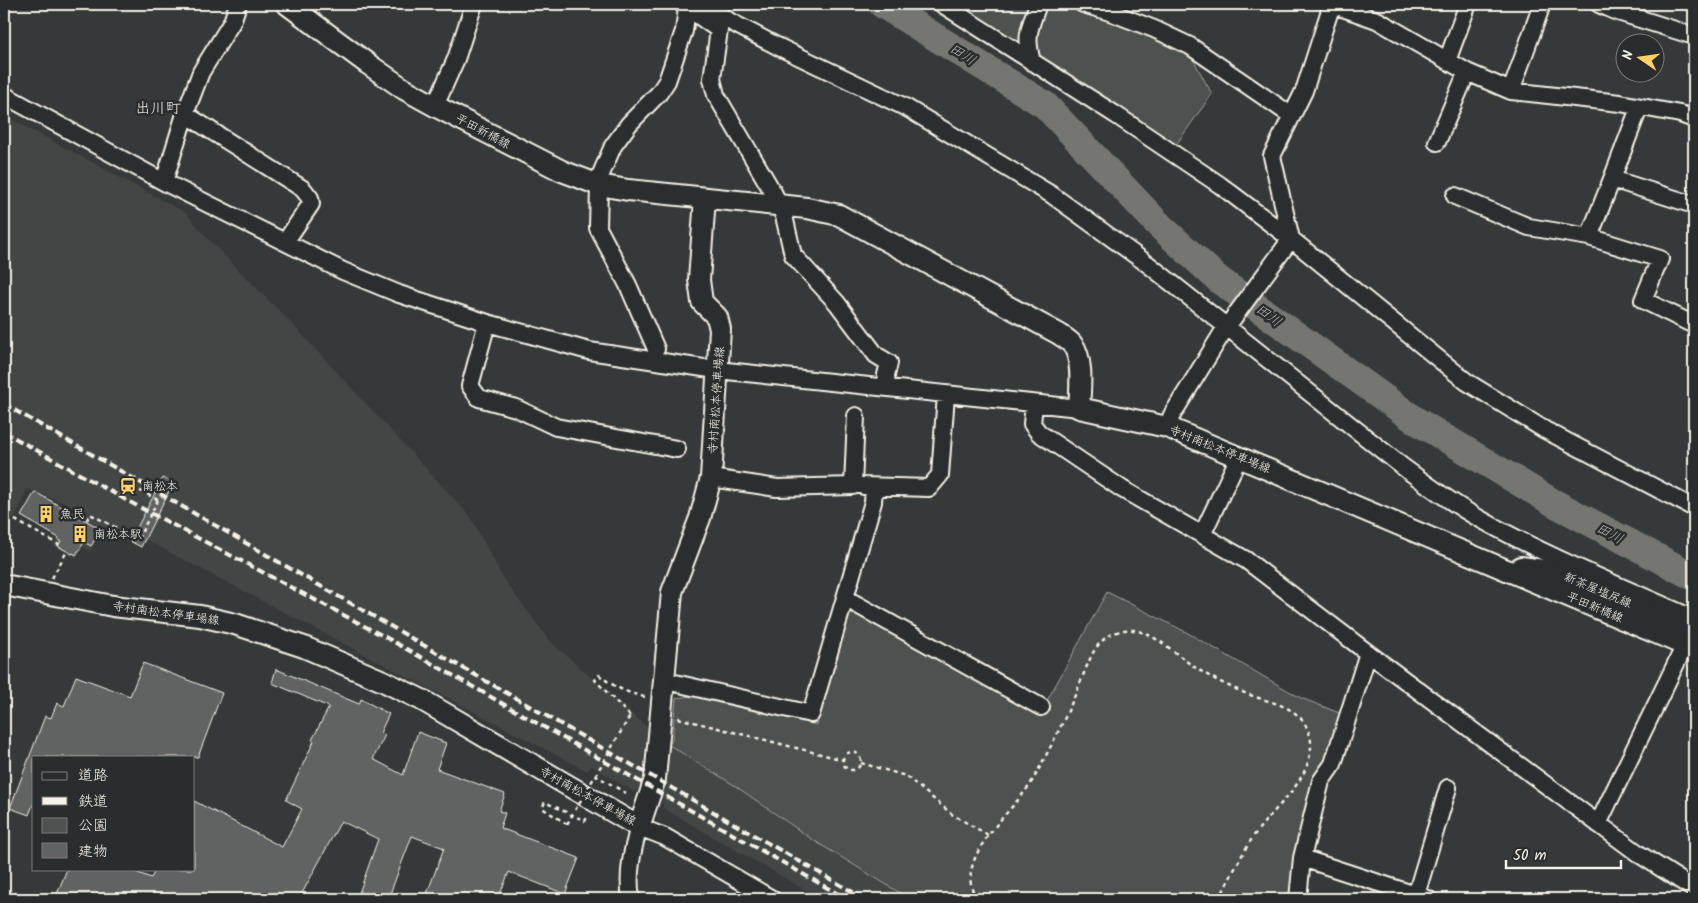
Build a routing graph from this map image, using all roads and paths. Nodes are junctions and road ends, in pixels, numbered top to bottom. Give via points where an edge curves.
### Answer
1 (238, 4) edge
2 (287, 4) edge
3 (474, 4) edge
4 (705, 4) edge
5 (942, 4) edge
6 (1038, 4) edge
7 (1083, 4) edge
8 (1332, 4) edge
9 (1468, 4) edge
10 (1599, 4) edge
11 (685, 6) edge
12 (1540, 10) dead end
13 (1694, 36) edge
14 (1447, 61) junction
15 (1032, 62) junction
16 (1467, 72) junction
17 (1512, 90) junction
18 (4, 94) edge
19 (435, 106) junction
20 (1639, 108) junction
21 (185, 114) junction
22 (1292, 116) junction
23 (1694, 119) edge
24 (1437, 142) dead end
25 (1612, 179) junction
26 (164, 182) junction
27 (599, 185) junction
28 (1455, 196) dead end
29 (705, 198) junction
30 (779, 205) junction
31 (1694, 205) edge
32 (1589, 237) junction
33 (1290, 241) junction
34 (285, 242) junction
35 (487, 323) junction
36 (1229, 324) junction
37 (1694, 325) edge
38 (656, 349) dead end
39 (717, 370) junction
40 (886, 388) junction
41 (946, 395) junction
42 (1034, 404) junction
43 (1079, 408) junction
44 (856, 416) dead end
45 (1167, 427) junction
46 (678, 449) dead end
47 (1239, 456) junction
48 (711, 478) junction
49 (853, 486) junction
50 (133, 487) dead end
51 (874, 487) junction
52 (1694, 508) edge
53 (87, 520) dead end
54 (4, 523) edge
55 (1202, 535) junction
56 (59, 545) dead end
57 (67, 551) dead end
58 (1496, 565) joint
59 (51, 579) dead end
60 (4, 585) edge
61 (845, 598) junction
62 (1694, 618) edge
63 (1691, 642) edge
64 (1368, 653) junction
65 (664, 683) junction
66 (645, 697) dead end
67 (1041, 707) dead end
68 (672, 716) dead end
69 (844, 760) junction
70 (861, 763) junction
71 (595, 775) junction
72 (1448, 788) dead end
73 (626, 793) dead end
74 (585, 821) dead end
75 (1598, 824) junction
76 (639, 827) junction
77 (988, 835) junction
78 (1302, 858) junction
79 (1694, 888) edge
80 (1422, 897) edge
81 (631, 899) edge
82 (772, 899) edge
83 (977, 899) edge
84 (1219, 899) edge
85 (1298, 899) edge

1 - 21 street via 232,22 201,72
2 - 19 main road, 平田新橋線 via 404,89
3 - 19 street via 456,59
4 - 36 street via 729,21 777,46 907,108 1037,186
5 - 15 street
6 - 15 street via 1027,33
7 - 22 street via 1119,15 1190,46
8 - 14 street via 1377,20
8 - 22 street via 1304,91
9 - 14 street
10 - 13 street
11 - 27 street via 684,31 667,81 613,146
11 - 30 street via 719,30 712,79 716,95
12 - 17 street
14 - 16 street
15 - 33 street via 1220,185
16 - 17 street
16 - 24 street
17 - 20 street
18 - 26 street
19 - 27 main road, 平田新橋線 via 540,161
20 - 23 street
20 - 25 street
21 - 26 street
21 - 34 street via 303,189 310,198 310,204
22 - 33 street via 1272,156
25 - 31 street
25 - 32 street
26 - 34 street
27 - 29 main road, 平田新橋線
27 - 38 street via 598,228
28 - 32 street via 1529,227
29 - 30 main road
29 - 39 main road, 寺村南松本停車場線 via 699,280 702,302 717,317 720,329
30 - 40 street via 793,255 837,303 876,355 889,363
30 - 43 main road via 840,215 1059,334 1073,344 1078,359
32 - 37 street via 1660,259 1643,300
33 - 36 street
33 - 52 street via 1467,382 1545,430
34 - 35 street via 399,294
35 - 39 street via 589,351
35 - 46 street via 470,386 479,398 516,408 556,427
36 - 45 street
36 - 62 street via 1395,462 1466,510 1540,550
39 - 40 street
39 - 48 main road, 寺村南松本停車場線
40 - 41 street
41 - 42 street
41 - 51 street via 940,475 929,488
42 - 43 street
42 - 55 street via 1032,424 1039,433 1122,489
43 - 45 main road, 寺村南松本停車場線
44 - 49 street
45 - 47 main road, 寺村南松本停車場線
47 - 55 street
47 - 58 main road, 寺村南松本停車場線
48 - 49 street via 777,488
48 - 65 main road, 寺村南松本停車場線 via 700,518 672,592
49 - 51 street
50 - 53 path, bridge via 158,500 138,538 90,514
51 - 61 street via 873,502
54 - 56 path via 8,516
55 - 64 street via 1246,560
57 - 59 path
58 - 63 main road, 新茶屋塩尻線 via 1550,571 1568,577
60 - 76 main road, 寺村南松本停車場線 via 113,606 200,616 304,647 422,700
61 - 65 street via 811,714
61 - 67 street
63 - 75 street
64 - 75 street
64 - 78 street via 1333,764 1321,780
65 - 76 main road, 寺村南松本停車場線 via 655,779
66 - 71 path, bridge via 627,693 599,675 595,680 630,716
68 - 69 path
69 - 70 path via 847,768 852,770
69 - 70 path via 848,753 854,752 861,758
70 - 77 path via 906,776 953,815
71 - 73 path
71 - 74 path, bridge via 567,824 542,808 546,802
72 - 80 street
75 - 79 street
76 - 81 street via 631,855
76 - 82 street via 665,837
77 - 83 path via 972,865 970,878
77 - 84 path via 1026,790 1043,761 1094,650 1107,636 1125,630 1142,632 1218,682 1295,713 1311,736 1307,770 1257,832
78 - 80 street
78 - 85 street

